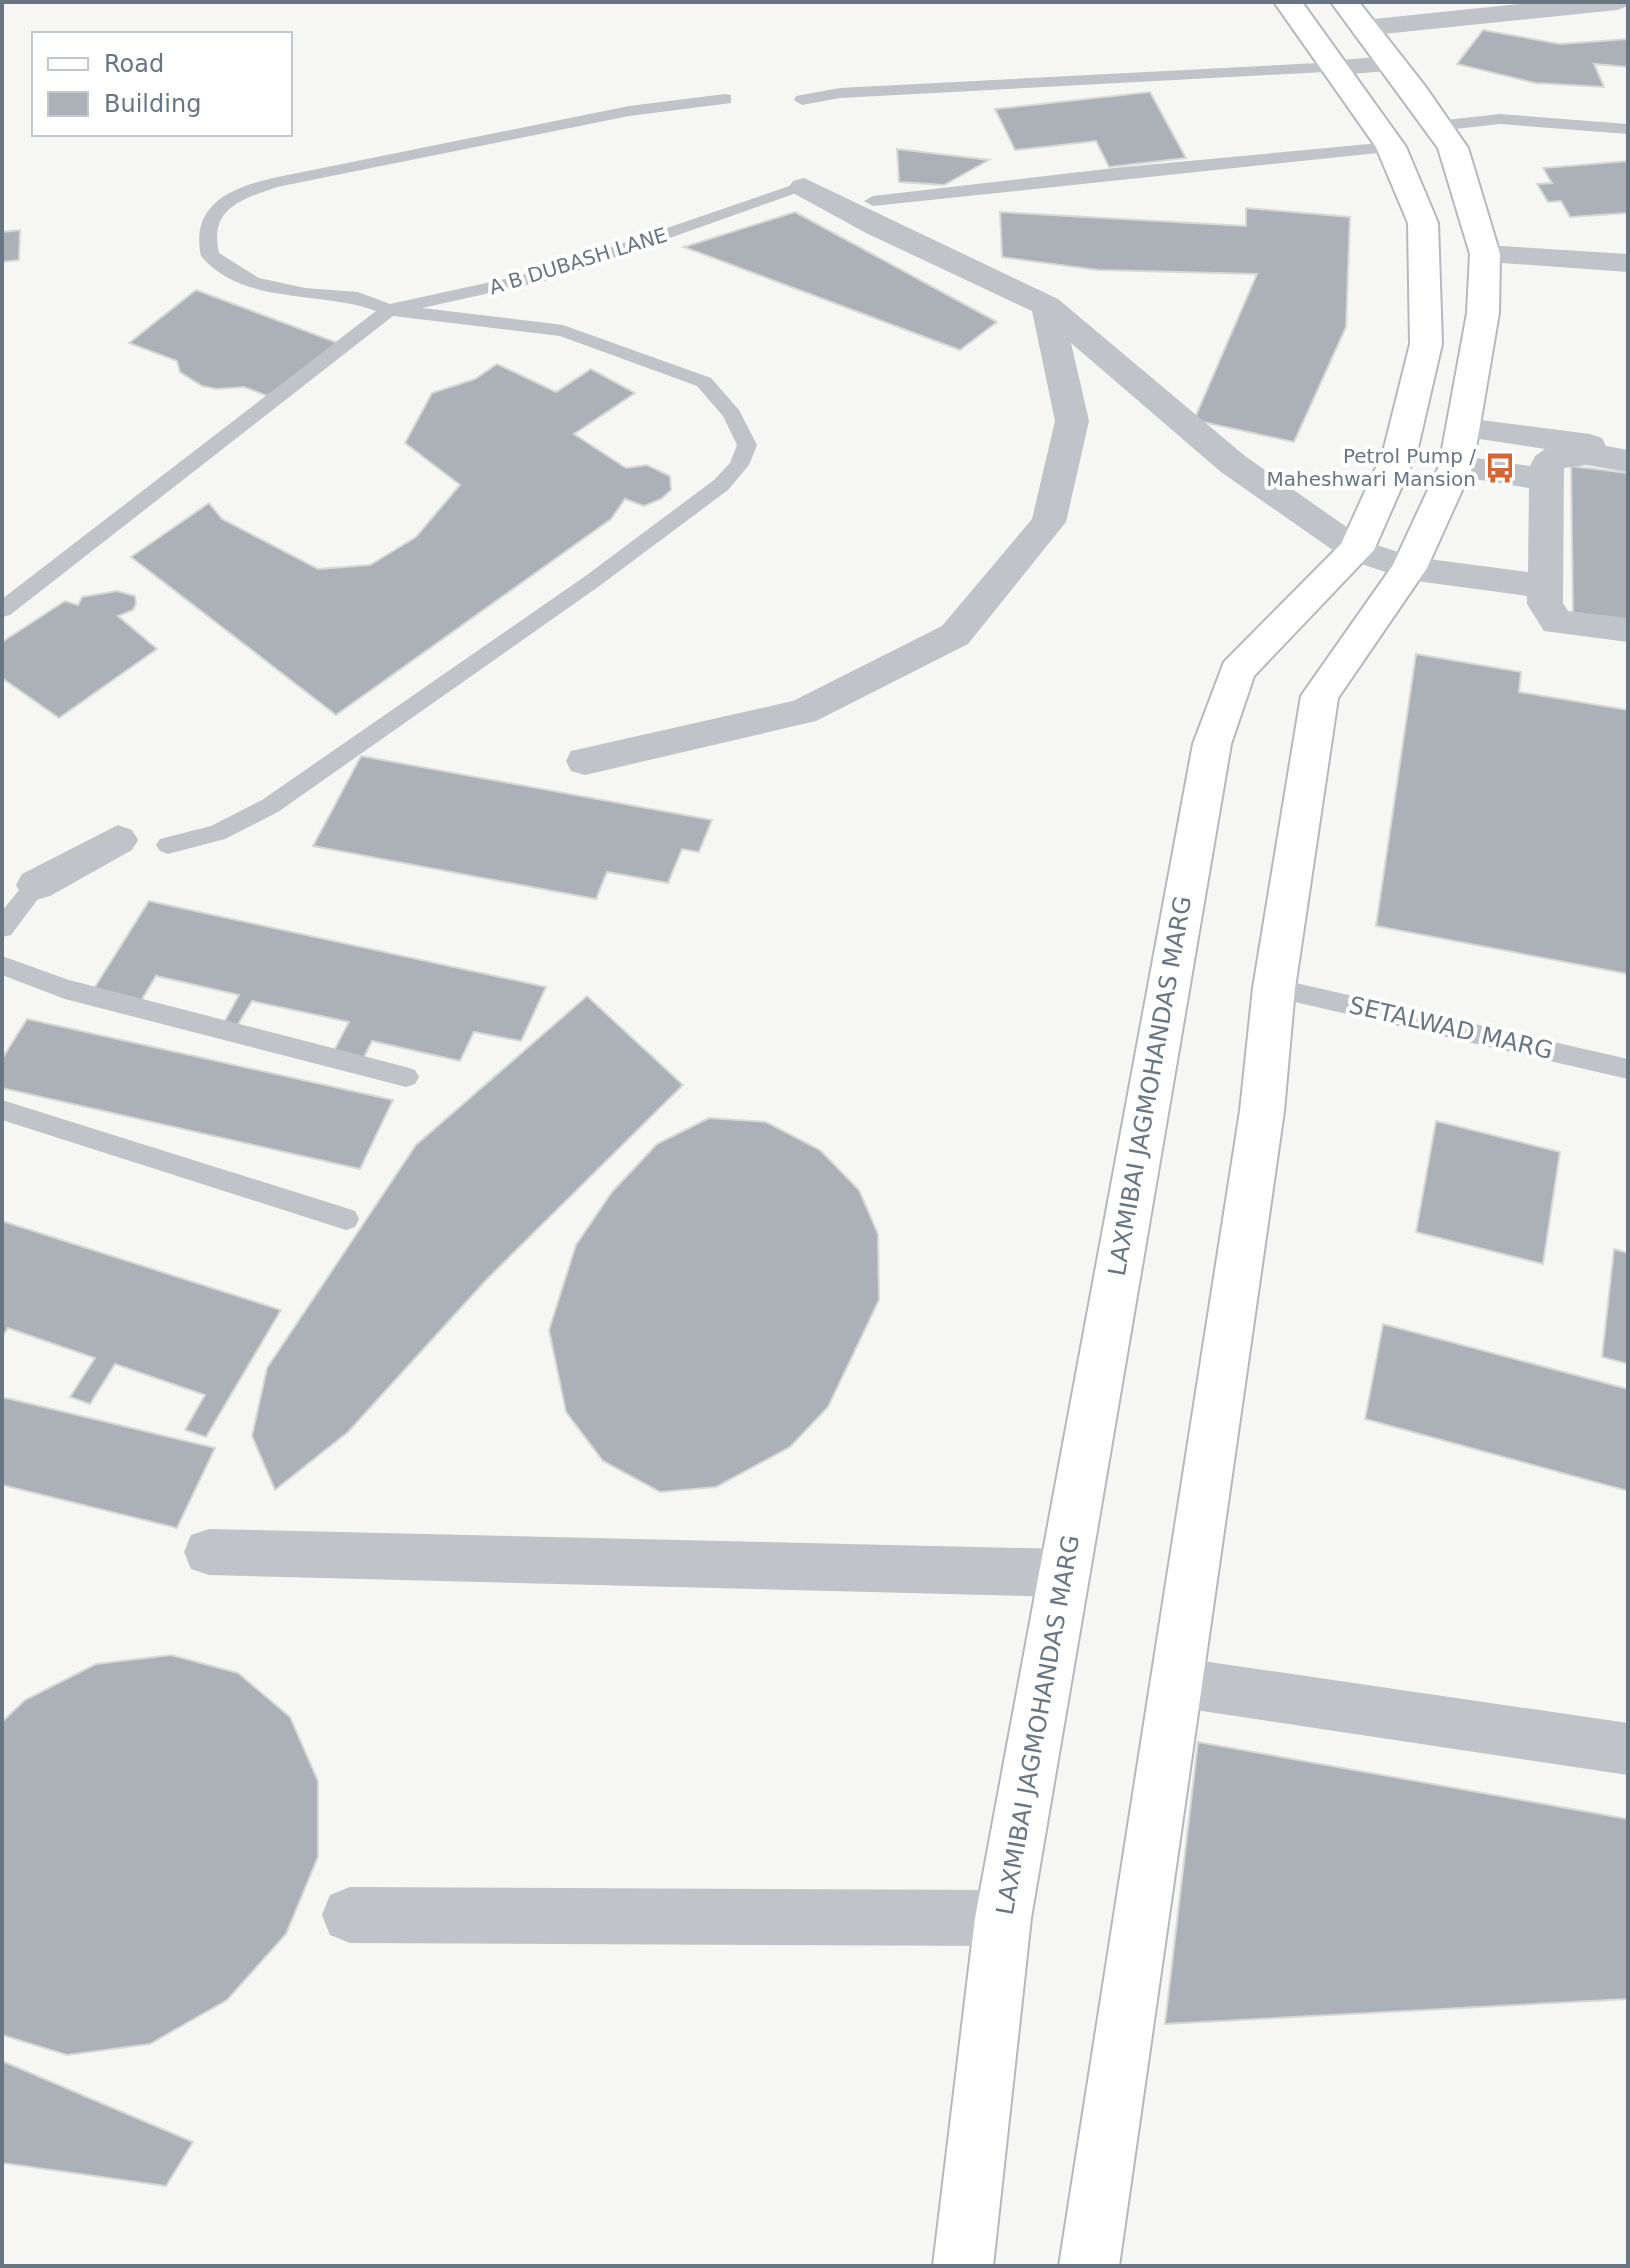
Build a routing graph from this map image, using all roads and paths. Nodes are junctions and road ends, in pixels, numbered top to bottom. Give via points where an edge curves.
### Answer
1 (1288, 2) edge
2 (1345, 2) edge
3 (1617, 2) edge
4 (1364, 28) junction
5 (1392, 64) junction
6 (1337, 67) junction
7 (725, 99) dead end
8 (802, 100) dead end
9 (1437, 126) junction
10 (1628, 129) edge
11 (1391, 147) junction
12 (804, 187) joint
13 (873, 201) dead end
14 (1485, 254) junction
15 (1628, 263) edge
16 (1047, 306) junction
17 (389, 310) junction
18 (1465, 428) junction
19 (1628, 451) edge
20 (1628, 461) edge
21 (1456, 466) junction
22 (1547, 480) junction
23 (1356, 550) junction
24 (1409, 568) junction
25 (1545, 586) junction
26 (2, 610) edge
27 (1628, 630) edge
28 (585, 761) dead end
29 (118, 840) dead end
30 (168, 845) dead end
31 (36, 885) joint
32 (2, 928) edge
33 (2, 965) edge
34 (1274, 988) junction
35 (1628, 1069) edge
36 (406, 1077) dead end
37 (2, 1110) edge
38 (346, 1219) dead end
39 (209, 1552) dead end
40 (1066, 1573) junction
41 (1175, 1682) junction
42 (1628, 1749) edge
43 (350, 1915) dead end
44 (1003, 1918) junction
45 (963, 2266) edge
46 (1089, 2266) edge

1 - 6 main road, LAXMIBAI JAGMOHANDAS MARG
2 - 4 main road
3 - 4 street
4 - 5 main road
5 - 6 street
5 - 9 main road
6 - 8 lane via 840,93
6 - 11 main road, LAXMIBAI JAGMOHANDAS MARG
7 - 17 lane via 629,111 273,183 237,195 209,219 204,237 210,256 253,282 305,294 358,298
9 - 10 lane via 1500,119
9 - 14 main road via 1453,148
11 - 13 lane
11 - 23 main road, LAXMIBAI JAGMOHANDAS MARG via 1423,223 1426,344 1400,452
12 - 16 street, A B DUBASH LANE
12 - 17 lane, A B DUBASH LANE via 550,274
14 - 15 street
14 - 18 main road via 1483,313
16 - 23 street, A B DUBASH LANE via 1233,464
16 - 28 street via 1072,421 1049,522 955,635 803,712
17 - 26 lane
17 - 30 lane via 563,331 704,382 732,414 747,445 739,465 721,485 591,582 270,806 217,833
18 - 19 street
18 - 21 main road
20 - 22 street via 1559,455 1547,464
21 - 22 street
21 - 24 main road
22 - 25 street
23 - 24 street, A B DUBASH LANE
23 - 40 main road, LAXMIBAI JAGMOHANDAS MARG via 1237,671 1212,744
24 - 25 street, A B DUBASH LANE
24 - 34 main road via 1320,696
25 - 27 street via 1545,604 1557,622
29 - 31 street
31 - 32 lane
33 - 36 lane via 65,989
34 - 35 lane, SETALWAD MARG
34 - 41 main road via 1262,1111
37 - 38 lane
39 - 40 street
40 - 44 main road, LAXMIBAI JAGMOHANDAS MARG
41 - 42 street
41 - 46 main road
43 - 44 street
44 - 45 main road, LAXMIBAI JAGMOHANDAS MARG

